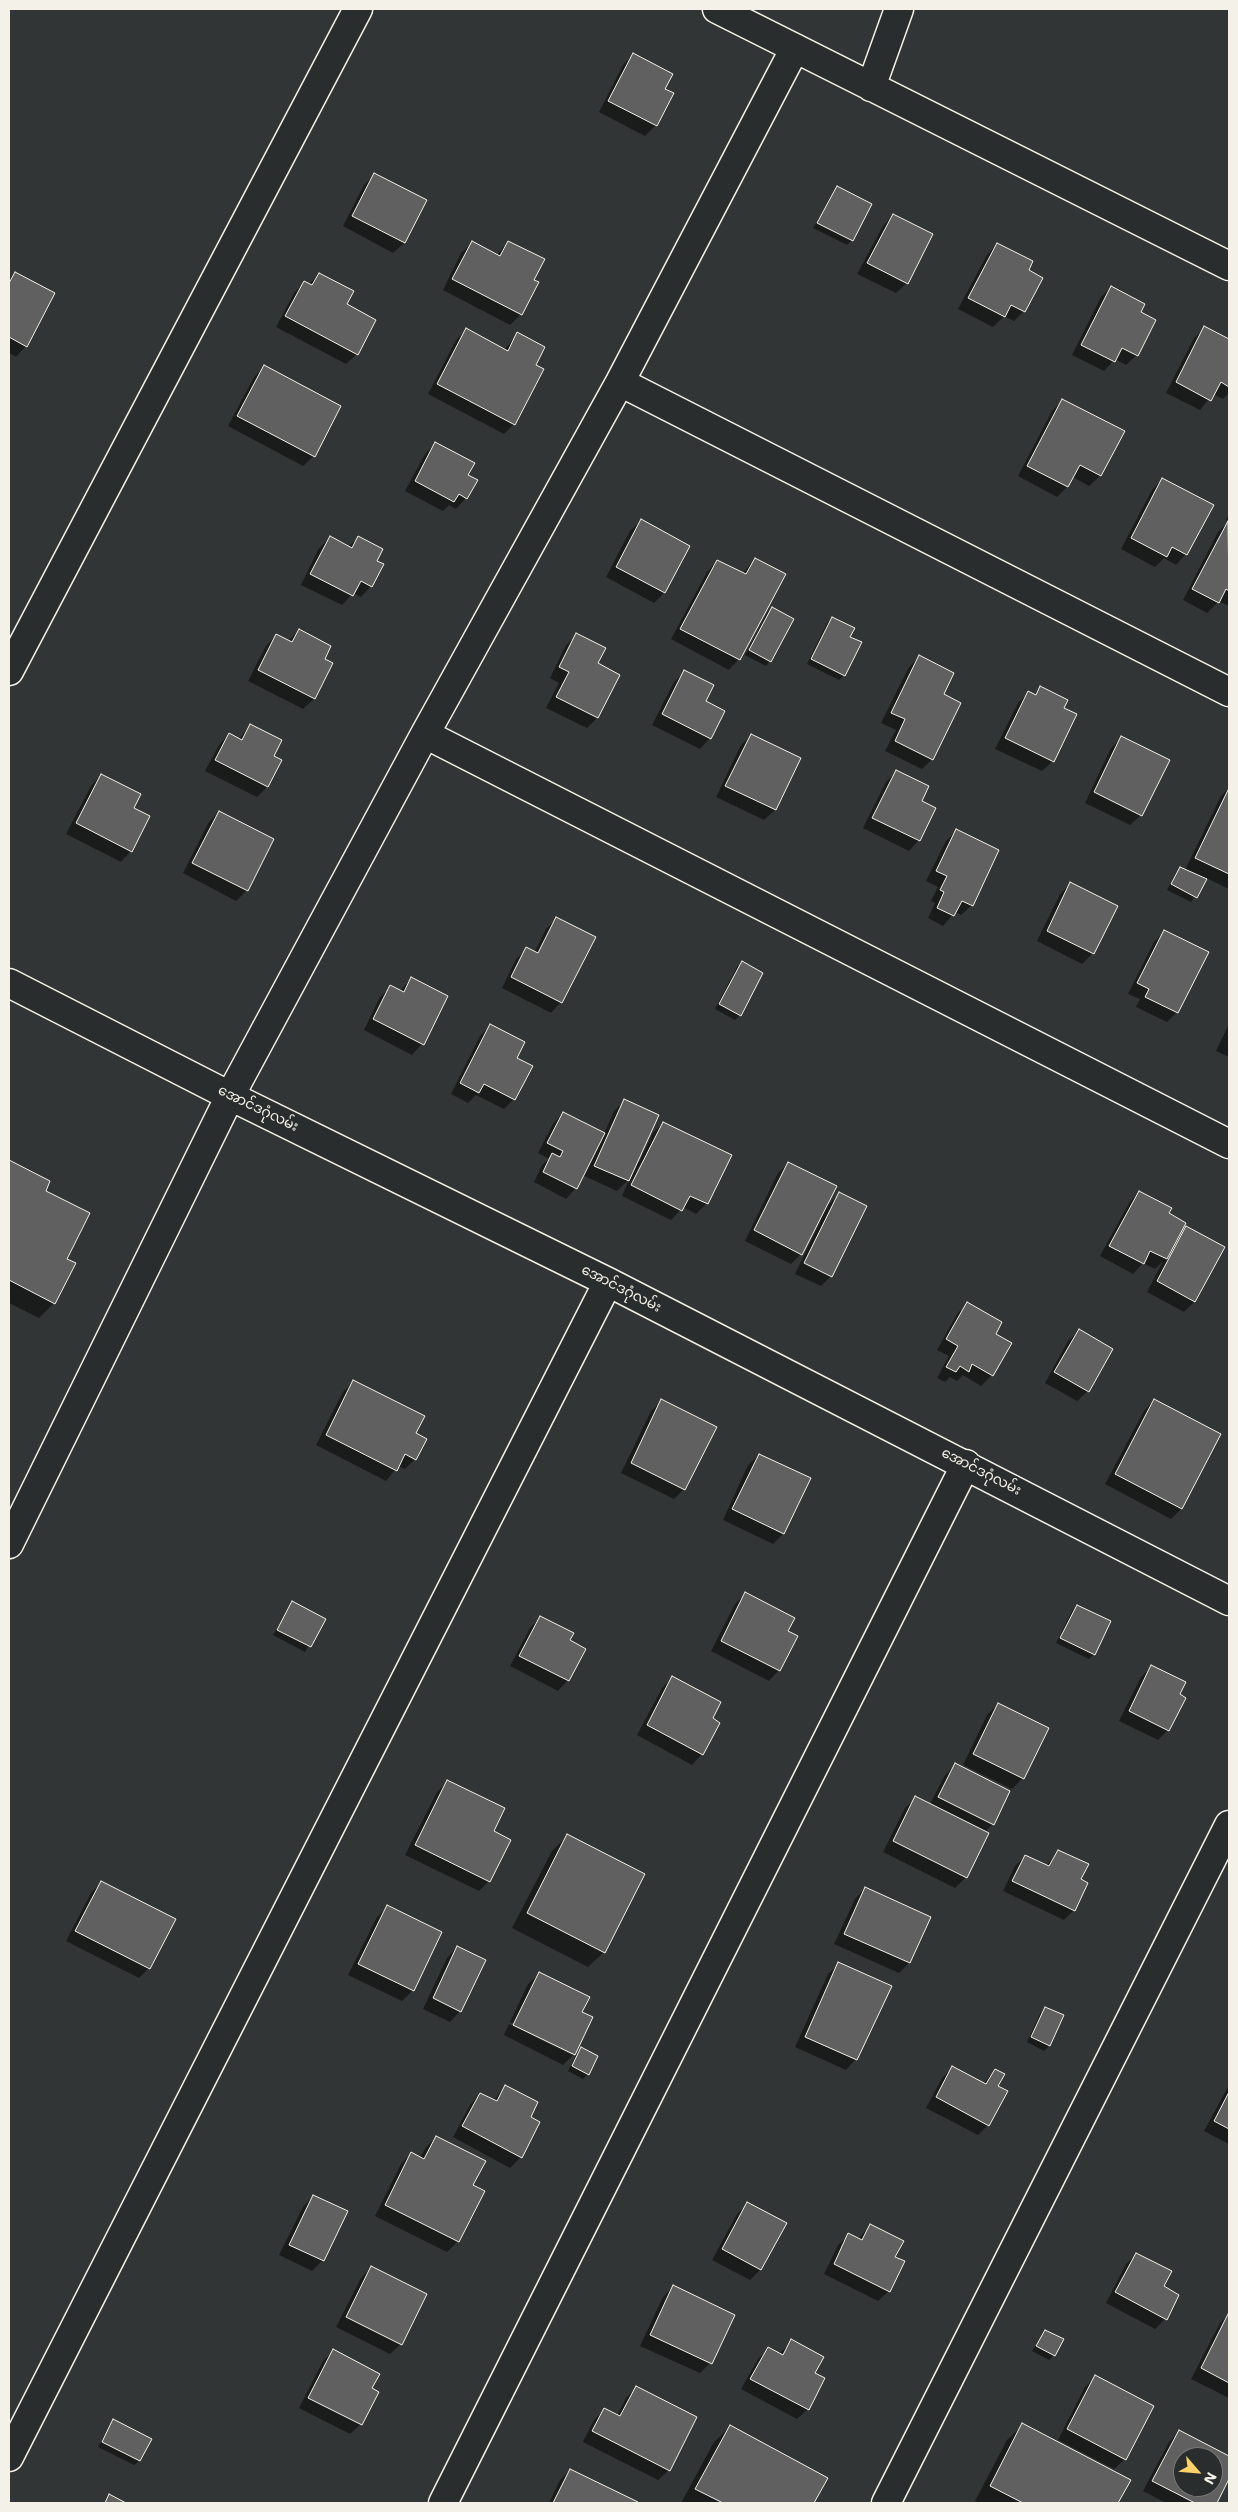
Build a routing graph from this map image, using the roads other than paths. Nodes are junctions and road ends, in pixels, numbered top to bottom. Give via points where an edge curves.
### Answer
1 (358, 9) edge
2 (717, 9) edge
3 (898, 9) edge
4 (795, 48) junction
5 (871, 87) junction
6 (1229, 266) edge
7 (620, 382) junction
8 (9, 671) edge
9 (1229, 692) edge
10 (425, 734) junction
11 (9, 983) edge
12 (230, 1096) junction
13 (1229, 1144) edge
14 (608, 1282) junction
15 (966, 1464) junction
16 (9, 1544) edge
17 (1229, 1601) edge
18 (1229, 1825) edge
19 (9, 2456) edge
20 (443, 2503) edge
21 (886, 2503) edge

1 - 8 street
2 - 4 street
3 - 5 street
4 - 5 street
4 - 7 street
5 - 6 street
7 - 9 street
7 - 10 street
10 - 12 street
10 - 13 street
11 - 12 street, အောင်ဒဂုံလမ်း
12 - 14 street, အောင်ဒဂုံလမ်း
12 - 16 street
14 - 15 street, အောင်ဒဂုံလမ်း
14 - 19 street
15 - 17 street, အောင်ဒဂုံလမ်း
15 - 20 street
18 - 21 street

